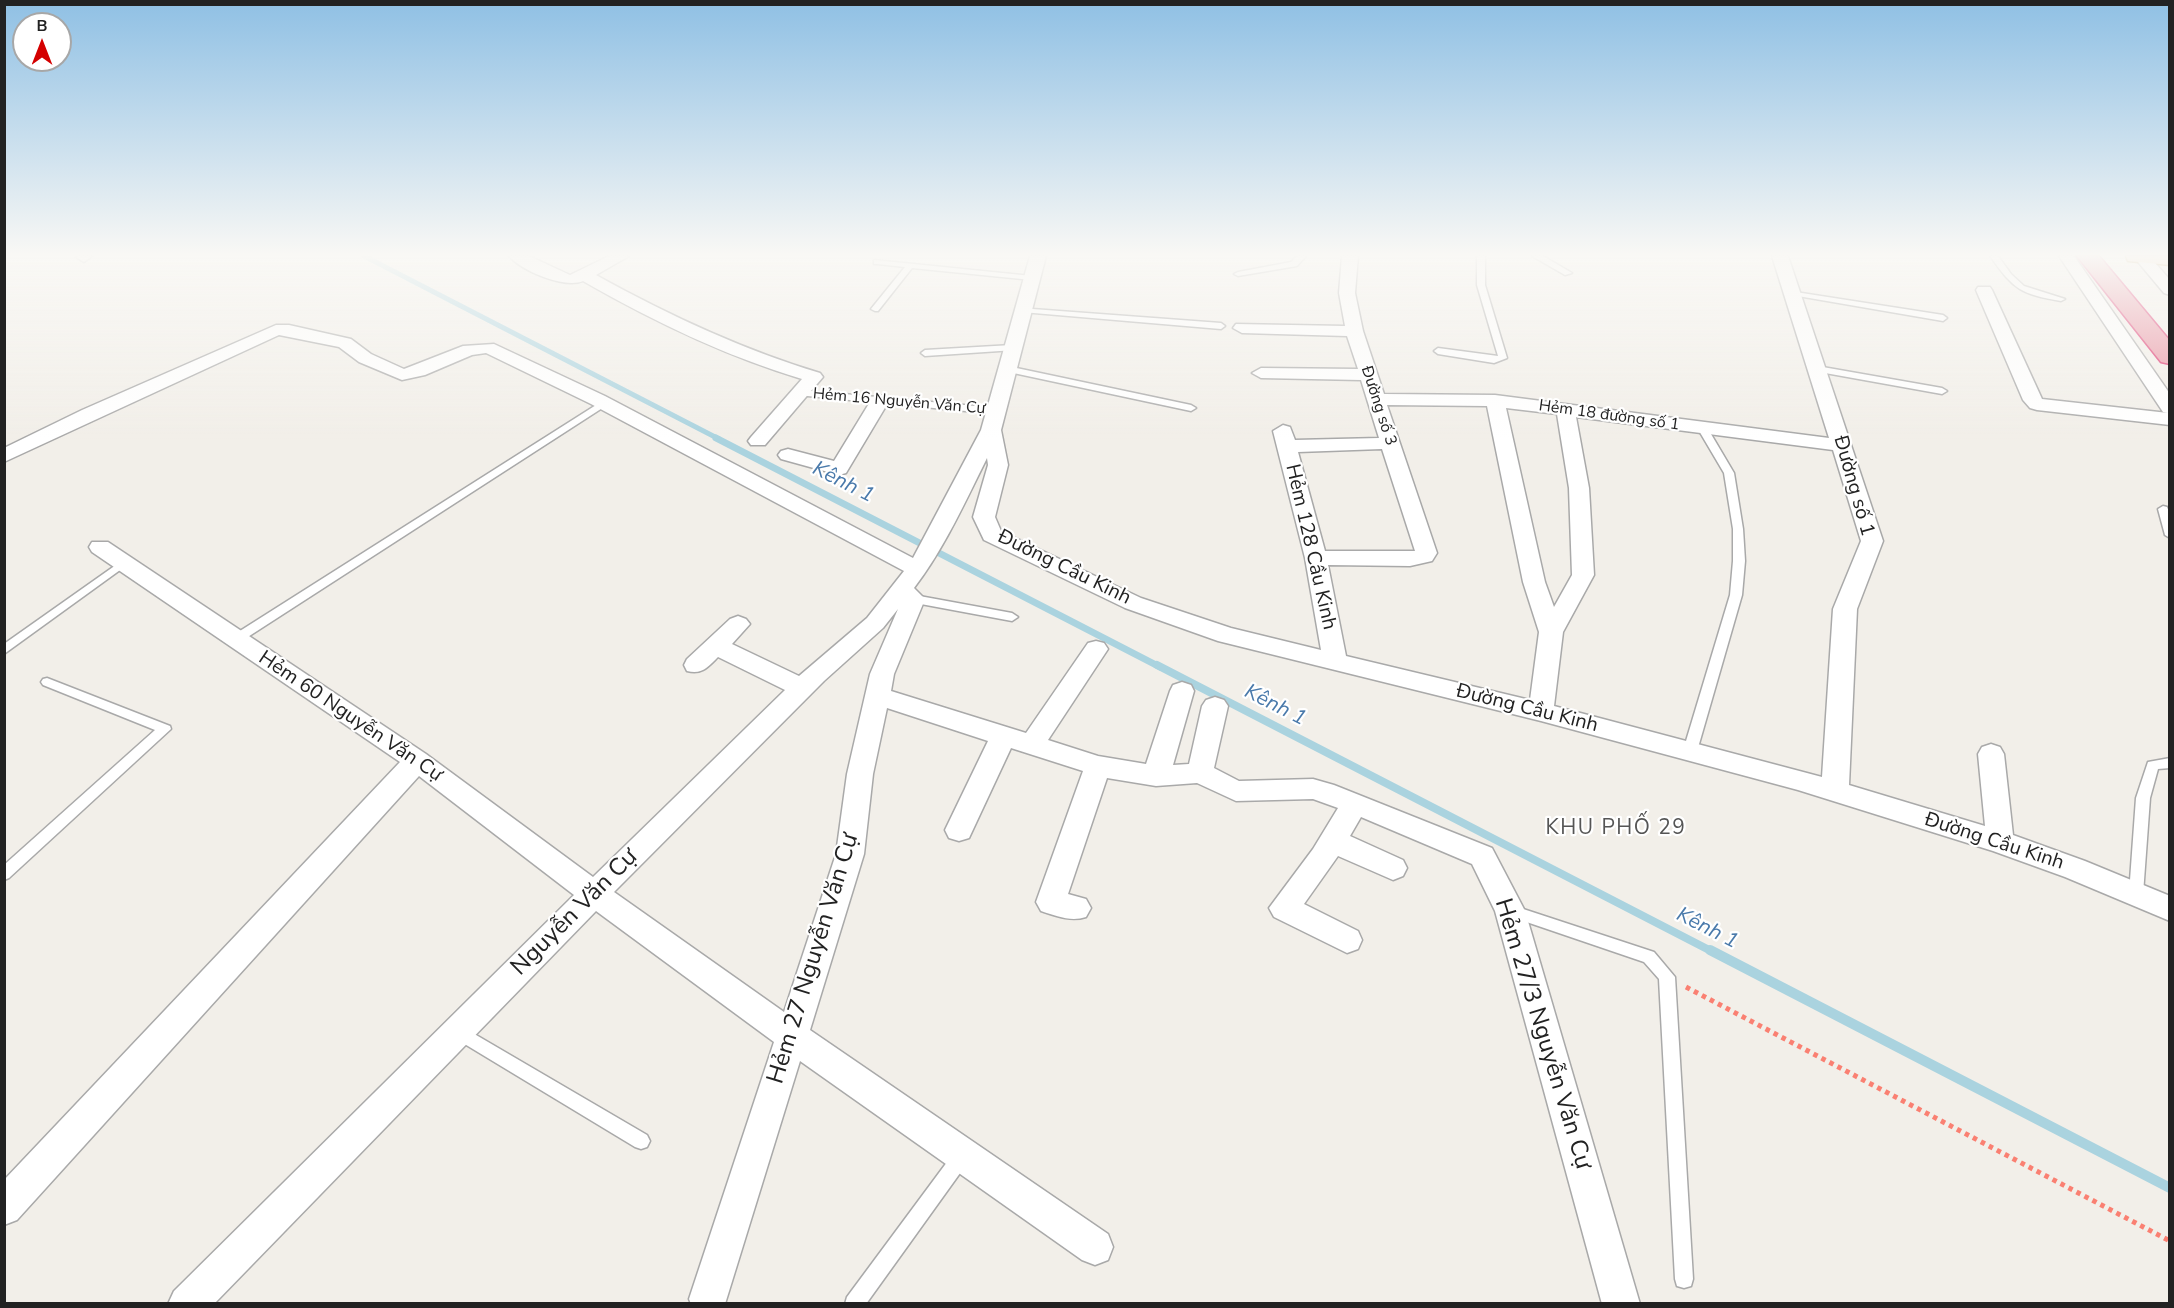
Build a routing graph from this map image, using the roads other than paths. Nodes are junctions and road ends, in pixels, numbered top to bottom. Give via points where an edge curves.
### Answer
1 (666, 317) edge
2 (1020, 317) edge
3 (1110, 317) edge
4 (1351, 317) edge
5 (1491, 317) edge
6 (1800, 317) edge
7 (1937, 317) edge
8 (1996, 317) edge
9 (2107, 317) edge
10 (2137, 317) edge
11 (1943, 318) dead end
12 (1221, 326) dead end
13 (1242, 328) dead end
14 (1354, 331) junction
15 (1012, 348) junction
16 (1438, 351) dead end
17 (925, 353) dead end
18 (2169, 357) edge
19 (1007, 369) junction
20 (1817, 369) junction
21 (1261, 373) dead end
22 (1367, 375) junction
23 (1942, 391) dead end
24 (800, 393) junction
25 (1376, 399) junction
26 (880, 401) junction
27 (1495, 401) junction
28 (604, 403) junction
29 (1191, 408) dead end
30 (2169, 408) edge
31 (1565, 409) junction
32 (2169, 419) edge
33 (994, 421) junction
34 (1703, 429) junction
35 (758, 441) dead end
36 (1390, 443) junction
37 (1841, 446) junction
38 (788, 455) dead end
39 (4, 456) edge
40 (2163, 509) dead end
41 (2169, 535) edge
42 (100, 547) dead end
43 (1316, 558) junction
44 (123, 563) junction
45 (910, 586) junction
46 (1012, 617) dead end
47 (738, 624) dead end
48 (1551, 632) junction
49 (236, 639) junction
50 (716, 646) junction
51 (1095, 649) dead end
52 (4, 650) edge
53 (1335, 663) junction
54 (696, 665) dead end
55 (46, 682) dead end
56 (802, 688) junction
57 (1182, 691) dead end
58 (879, 696) junction
59 (1215, 706) dead end
60 (1541, 712) junction
61 (1004, 735) junction
62 (1033, 743) junction
63 (1690, 751) junction
64 (1991, 754) dead end
65 (417, 761) junction
66 (2169, 763) edge
67 (1098, 766) junction
68 (1200, 773) junction
69 (1156, 776) junction
70 (1835, 791) junction
71 (1355, 803) junction
72 (959, 830) dead end
73 (1332, 841) junction
74 (2000, 842) junction
75 (1393, 868) dead end
76 (4, 874) edge
77 (594, 894) junction
78 (2136, 894) junction
79 (1076, 908) dead end
80 (2169, 909) edge
81 (1510, 911) junction
82 (1347, 940) dead end
83 (458, 1031) junction
84 (793, 1036) junction
85 (641, 1141) dead end
86 (963, 1155) junction
87 (4, 1207) edge
88 (1095, 1247) dead end
89 (1684, 1279) dead end
90 (708, 1299) dead end
91 (187, 1304) edge
92 (854, 1304) edge
93 (1621, 1304) edge

1 - 24 street via 782,368 814,377
2 - 15 street
3 - 12 lane
4 - 14 street, Đường số 3
5 - 16 lane via 1503,358
6 - 20 street, Đường số 1
7 - 11 lane
8 - 32 street via 2037,404
9 - 30 street
10 - 18 highway
13 - 14 street
14 - 22 street, Đường số 3
15 - 17 lane
15 - 19 street
19 - 29 lane
19 - 33 street
20 - 23 lane
20 - 37 street, Đường số 1
21 - 22 street
22 - 25 street, Đường số 3
24 - 26 lane, Hẻm 16 Nguyễn Văn Cự
24 - 35 street
25 - 27 street, Hẻm 18 đường số 1
25 - 36 street, Đường số 3
26 - 33 lane, Hẻm 16 Nguyễn Văn Cự
26 - 38 street via 839,469
27 - 31 street, Hẻm 18 đường số 1
27 - 48 street via 1534,582
28 - 39 street via 488,348 469,350 402,375 365,358 345,343 276,330
28 - 45 street
28 - 49 lane
31 - 34 street, Hẻm 18 đường số 1
31 - 48 street via 1579,488 1583,575
33 - 45 street, Nguyễn Văn Cự
33 - 53 street, Đường Cầu Kinh via 998,465 984,517 997,538 1133,603 1226,635
34 - 37 street, Hẻm 18 đường số 1
34 - 63 lane via 1729,473 1739,561 1736,595
36 - 43 street, Đường số 3 via 1426,553 1410,559
36 - 43 street, Hẻm 128 Cầu Kinh via 1285,438
37 - 70 street, Đường số 1 via 1872,541 1845,609
40 - 41 lane
42 - 44 street, Hẻm 60 Nguyễn Văn Cự
43 - 53 street, Hẻm 128 Cầu Kinh
44 - 49 street, Hẻm 60 Nguyễn Văn Cự
44 - 52 lane
45 - 46 lane
45 - 56 street, Nguyễn Văn Cự
45 - 58 street, Hẻm 27 Nguyễn Văn Cự
47 - 50 street
48 - 60 street
49 - 65 street, Hẻm 60 Nguyễn Văn Cự
50 - 54 street
50 - 56 street
51 - 62 street
53 - 60 street, Đường Cầu Kinh
55 - 76 lane via 165,729
56 - 77 street, Nguyễn Văn Cự
57 - 69 street
58 - 61 street
58 - 84 street, Hẻm 27 Nguyễn Văn Cự via 860,774 850,855
59 - 68 street
60 - 63 street, Đường Cầu Kinh
61 - 62 street
61 - 72 street
62 - 67 street
63 - 70 street, Đường Cầu Kinh
64 - 74 street
65 - 77 street, Hẻm 60 Nguyễn Văn Cự
65 - 87 street
66 - 78 lane via 2152,765 2143,798
67 - 69 street
67 - 79 street via 1051,902
68 - 69 street
68 - 71 street, Hẻm 27/3 Nguyễn Văn Cự via 1236,791 1313,789
70 - 74 street, Đường Cầu Kinh
71 - 73 street
71 - 81 street, Hẻm 27/3 Nguyễn Văn Cự via 1482,856
73 - 75 street
73 - 82 street via 1284,908
74 - 78 street, Đường Cầu Kinh
77 - 83 street, Nguyễn Văn Cự
77 - 84 street, Hẻm 60 Nguyễn Văn Cự
78 - 80 street, Đường Cầu Kinh
81 - 89 lane via 1648,957 1667,977
81 - 93 street, Hẻm 27/3 Nguyễn Văn Cự
83 - 85 lane
83 - 91 street, Nguyễn Văn Cự
84 - 86 street, Hẻm 60 Nguyễn Văn Cự
84 - 90 street, Hẻm 27 Nguyễn Văn Cự
86 - 88 street, Hẻm 60 Nguyễn Văn Cự
86 - 92 lane

